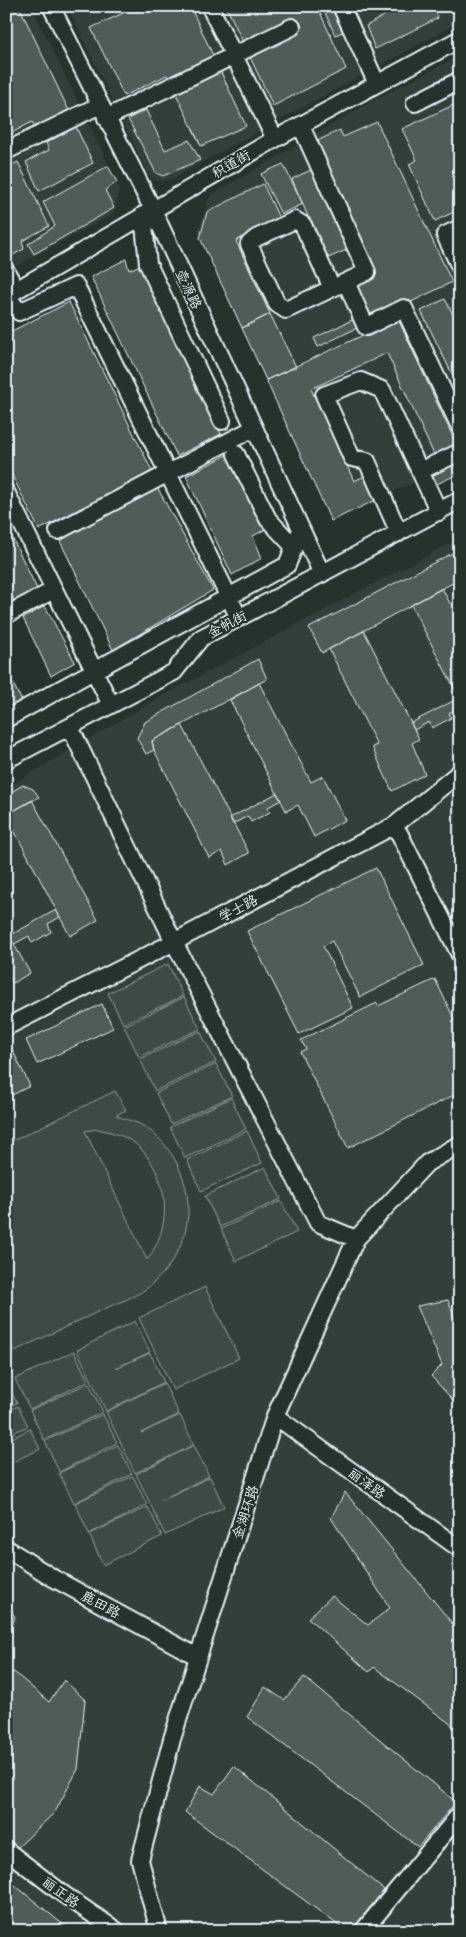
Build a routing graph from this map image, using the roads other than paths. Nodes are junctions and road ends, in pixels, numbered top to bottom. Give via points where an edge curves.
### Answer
1 (51, 6) edge
2 (342, 6) edge
3 (212, 11) dead end
4 (292, 27) dead end
5 (460, 39) edge
6 (234, 56) junction
7 (460, 80) edge
8 (377, 84) junction
9 (415, 102) dead end
10 (103, 111) junction
11 (301, 126) junction
12 (275, 139) junction
13 (6, 151) edge
14 (148, 213) junction
15 (460, 228) edge
16 (460, 267) edge
17 (6, 271) edge
18 (339, 285) junction
19 (10, 294) edge
20 (222, 421) dead end
21 (460, 426) edge
22 (254, 428) junction
23 (460, 452) edge
24 (236, 454) dead end
25 (420, 471) junction
26 (168, 473) junction
27 (6, 492) edge
28 (460, 502) edge
29 (439, 512) junction
30 (301, 530) junction
31 (58, 531) dead end
32 (399, 533) junction
33 (294, 547) junction
34 (322, 574) junction
35 (54, 590) junction
36 (229, 597) junction
37 (6, 615) edge
38 (239, 618) junction
39 (94, 670) junction
40 (111, 705) junction
41 (6, 719) edge
42 (70, 727) junction
43 (6, 760) edge
44 (460, 772) edge
45 (395, 825) junction
46 (174, 942) junction
47 (460, 955) edge
48 (6, 1027) edge
49 (460, 1144) edge
50 (356, 1239) junction
51 (275, 1416) junction
52 (6, 1548) edge
53 (460, 1549) edge
54 (198, 1657) junction
55 (460, 1814) edge
56 (6, 1850) edge
57 (117, 1931) edge
58 (159, 1931) edge
59 (363, 1931) edge

1 - 10 street, 壶源路
2 - 8 street
3 - 6 street
4 - 6 street
5 - 8 street, 积道街
6 - 10 street
6 - 12 street
7 - 9 street
8 - 11 street, 积道街
10 - 13 street
10 - 14 street, 壶源路
11 - 12 street, 积道街
11 - 18 street via 367,272
12 - 14 street, 积道街
14 - 19 street, 积道街
14 - 20 street via 148,264
14 - 22 street, 壶源路
15 - 16 street via 445,235
17 - 19 street
18 - 18 street via 286,310 277,304 249,244 295,220 303,225
18 - 21 street via 366,326 404,308
19 - 26 street via 19,312 76,286
22 - 26 street
22 - 30 street, 壶源路
23 - 25 street
24 - 33 street via 268,519
25 - 29 street
25 - 32 street via 382,390 361,381 324,395 352,458 367,461
26 - 31 street
26 - 36 street
27 - 35 street
28 - 29 street, 金帆街
29 - 32 street, 金帆街
30 - 33 street
30 - 34 street, 壶源路
32 - 34 street, 金帆街
33 - 36 street via 287,565
34 - 38 street, 金帆街
35 - 37 street
35 - 39 street
36 - 38 street
36 - 39 street
38 - 40 street, 金帆街 via 201,638 174,672
39 - 40 street
39 - 41 street
40 - 42 street, 金帆街
42 - 43 street, 金帆街
42 - 46 street
44 - 45 street, 学士路
45 - 46 street, 学士路
45 - 47 street
46 - 48 street, 学士路
46 - 50 street via 318,1223
49 - 50 street, 金湖环路 via 427,1163
50 - 51 street, 金湖环路
51 - 53 street, 丽泽路
51 - 54 street, 金湖环路
52 - 54 street, 鹿田路 via 53,1578
54 - 58 street, 金湖环路 via 140,1860
55 - 59 street
56 - 57 street, 丽正路

